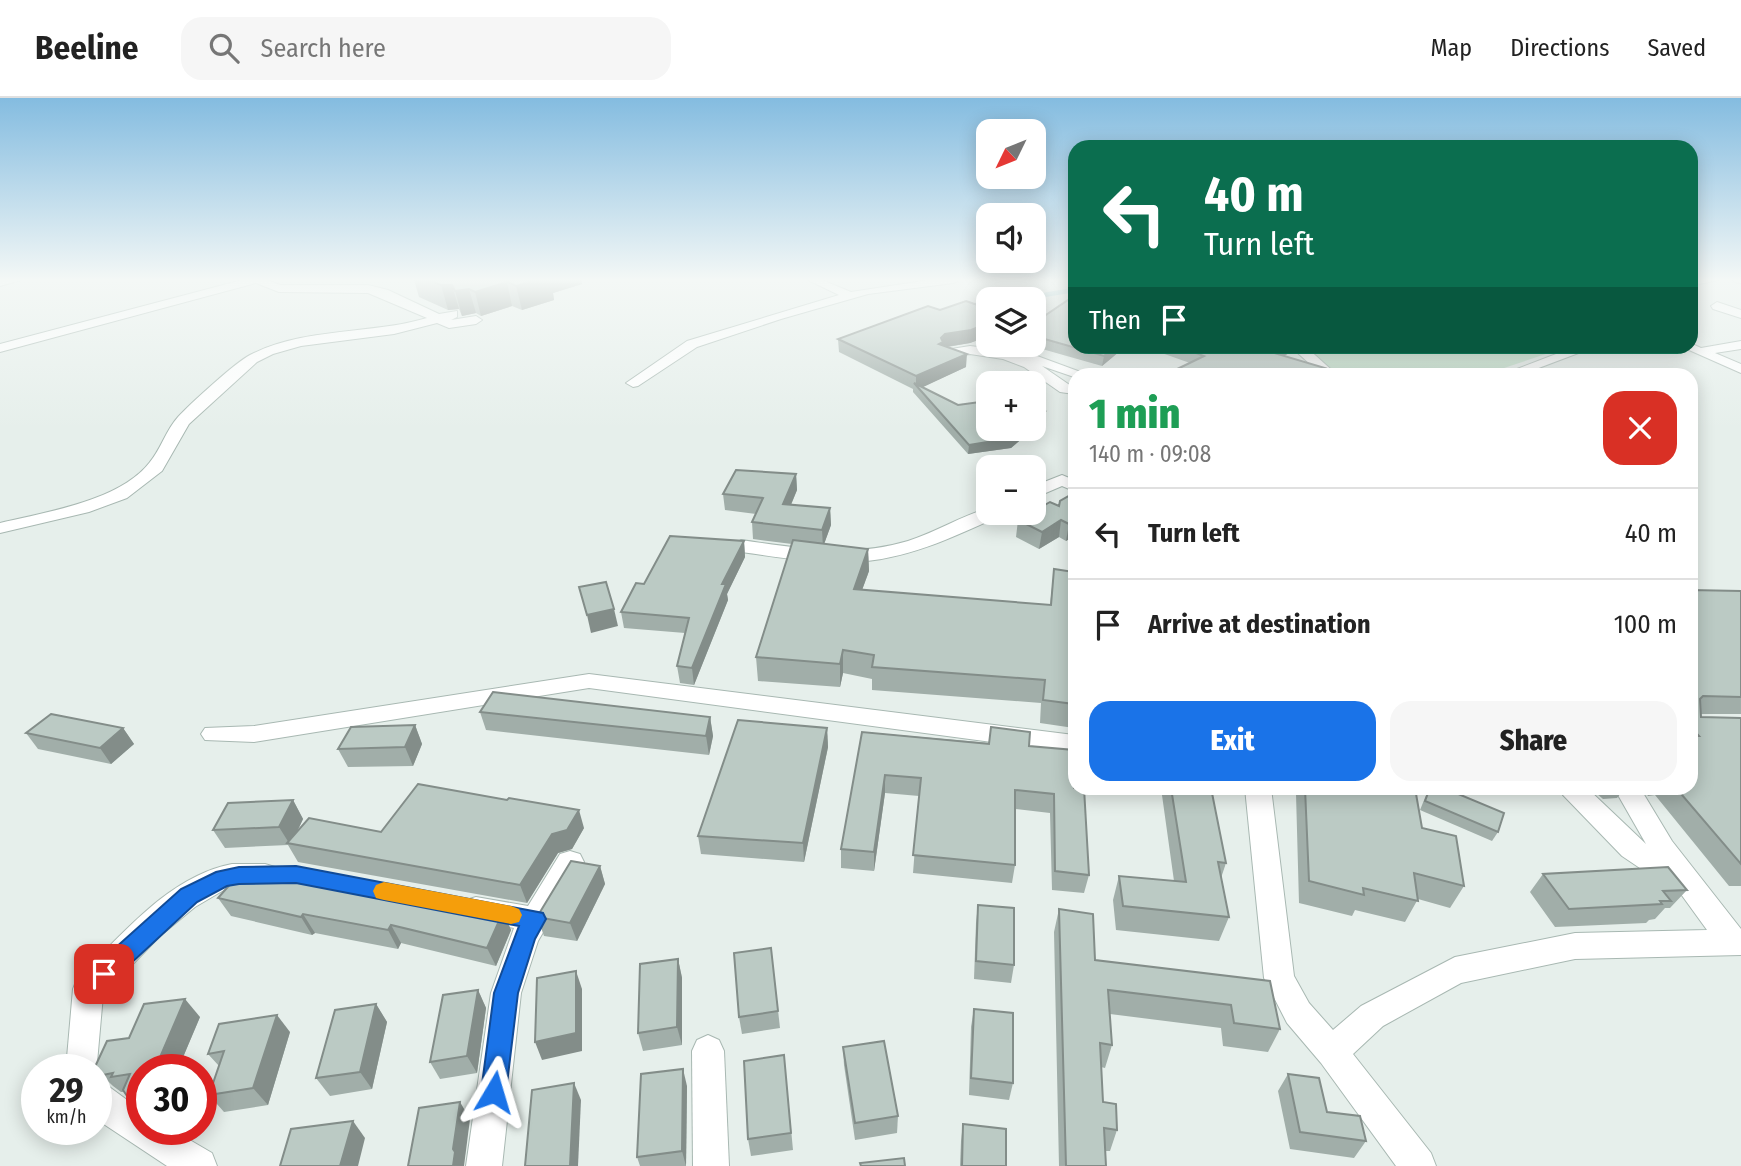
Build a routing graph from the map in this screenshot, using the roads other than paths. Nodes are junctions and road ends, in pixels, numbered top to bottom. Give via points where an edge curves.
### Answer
1 (67, 330) edge
2 (394, 330) edge
3 (737, 330) edge
4 (1741, 345) edge
5 (0, 348) edge
6 (1698, 349) edge
7 (1698, 351) edge
8 (950, 353) edge
9 (1305, 354) edge
10 (1568, 354) edge
11 (1030, 357) edge
12 (1322, 368) edge
13 (1528, 368) edge
14 (1741, 369) edge
15 (1068, 370) edge
16 (633, 383) dead end
17 (1068, 389) edge
18 (1068, 481) edge
19 (1046, 489) edge
20 (976, 520) edge
21 (0, 528) edge
22 (741, 546) edge
23 (213, 734) dead end
24 (1068, 743) edge
25 (1259, 795) edge
26 (1579, 795) edge
27 (1631, 795) edge
28 (570, 862) edge
29 (296, 875) edge
30 (1692, 888) junction
31 (455, 905) edge
32 (535, 919) junction
33 (1737, 942) edge
34 (708, 1051) dead end
35 (1332, 1052) junction
36 (83, 1054) edge
37 (112, 1110) edge
38 (199, 1166) edge
39 (484, 1166) edge
40 (711, 1166) edge
41 (1418, 1166) edge

1 - 5 street
2 - 21 street via 314,338 265,352 183,421 156,467 121,494
3 - 16 street via 692,344
4 - 6 street
7 - 14 street
8 - 17 street via 970,349 1024,362 1054,385
9 - 12 street
10 - 13 street
11 - 15 street
18 - 19 street
20 - 22 street via 932,539 863,556
23 - 24 street via 254,734 589,681
25 - 35 street via 1279,978 1297,1013
26 - 30 street via 1631,848
27 - 30 street
28 - 32 street
29 - 36 street via 223,878 189,895 88,989
30 - 33 street
31 - 32 street
32 - 39 street via 506,993
33 - 35 street via 1575,946 1455,971 1372,1016
34 - 40 street
35 - 41 street
37 - 38 street

